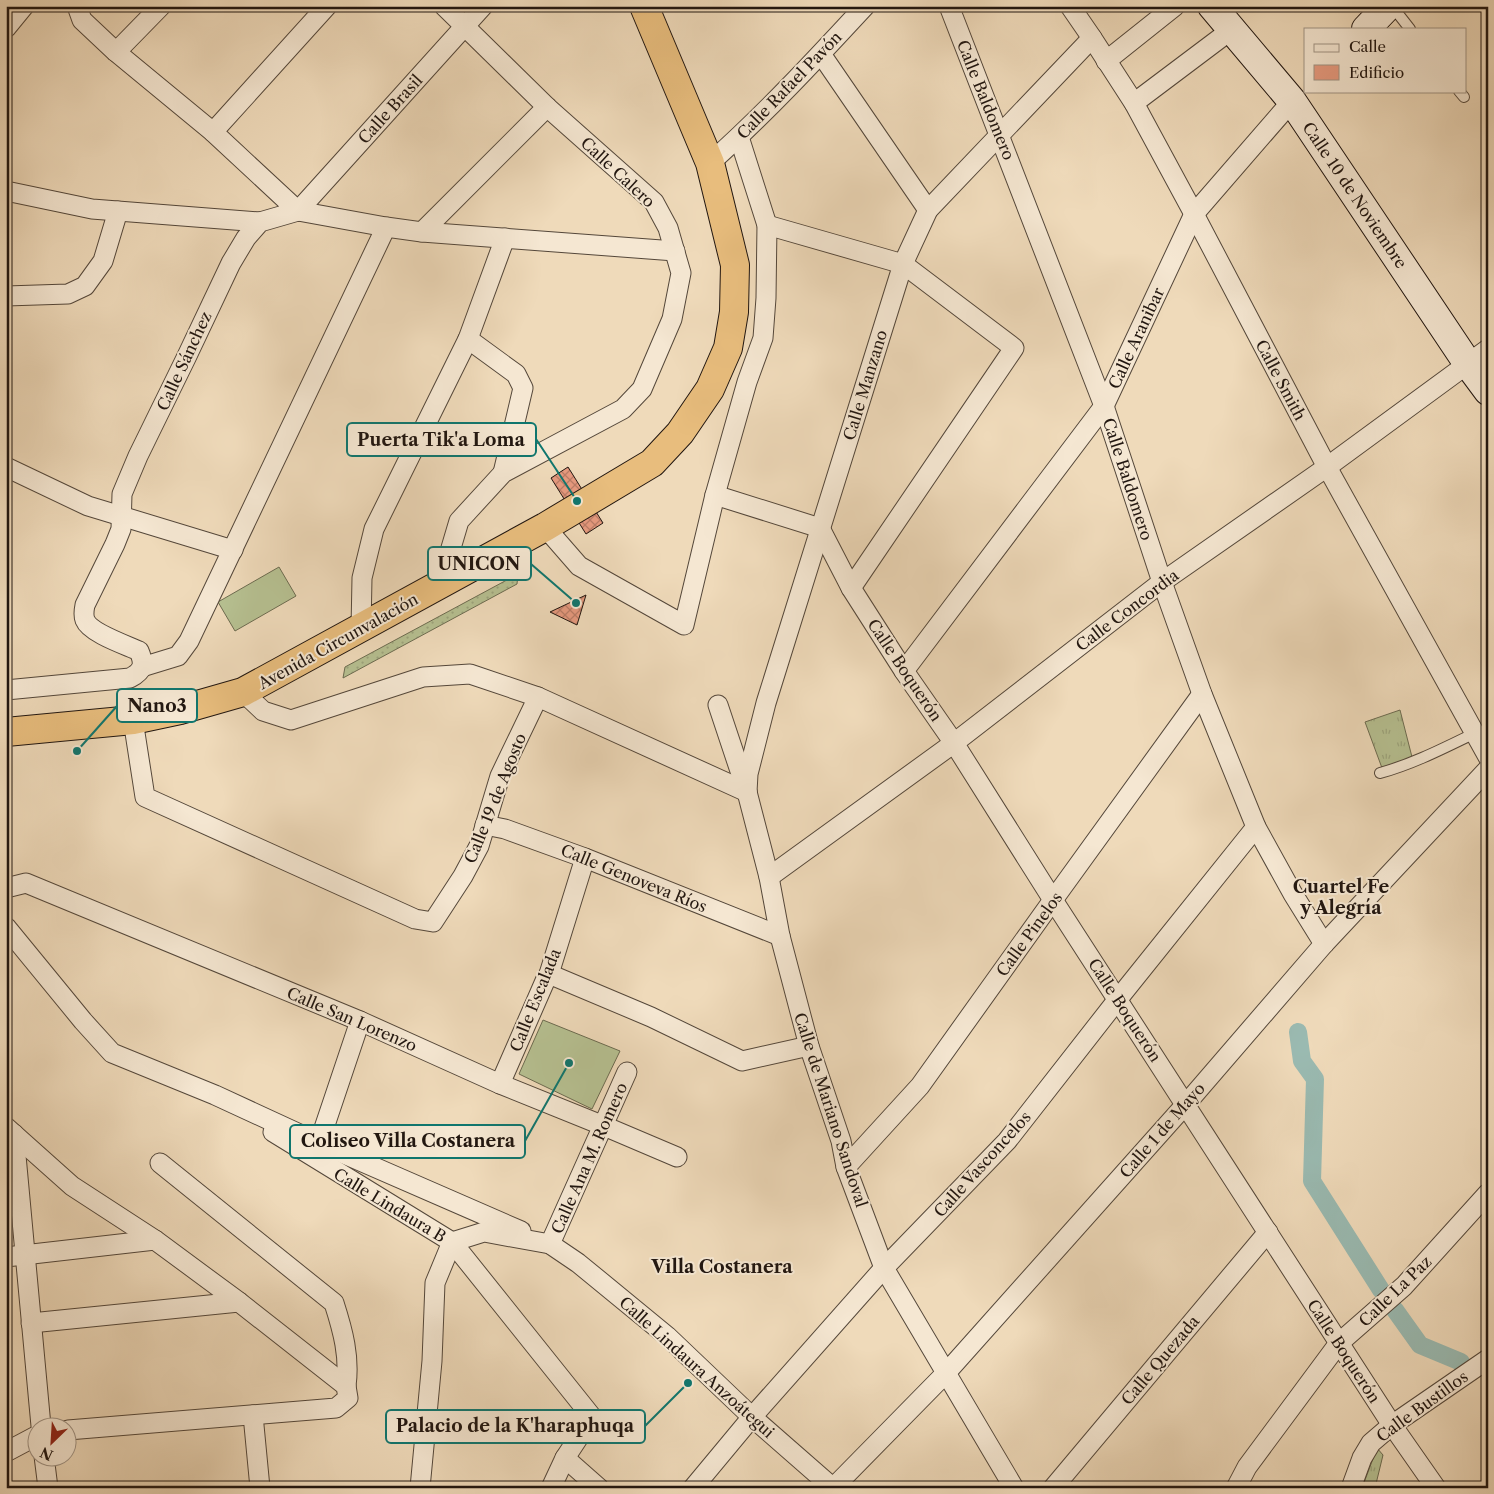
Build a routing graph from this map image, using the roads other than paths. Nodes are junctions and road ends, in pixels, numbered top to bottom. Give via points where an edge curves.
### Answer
1 (24, 6) edge
2 (77, 6) edge
3 (161, 6) edge
4 (327, 6) edge
5 (444, 6) edge
6 (483, 6) edge
7 (644, 6) edge
8 (865, 6) edge
9 (948, 6) edge
10 (1070, 6) edge
11 (1174, 6) edge
12 (1212, 6) edge
13 (1390, 6) edge
14 (464, 26) junction
15 (6, 28) edge
16 (1367, 28) edge
17 (1409, 28) edge
18 (1231, 30) junction
19 (1092, 38) junction
20 (116, 52) junction
21 (821, 54) junction
22 (1106, 61) junction
23 (1299, 95) edge
24 (1134, 103) junction
25 (547, 107) junction
26 (213, 132) junction
27 (1000, 135) junction
28 (739, 137) junction
29 (710, 163) junction
30 (6, 191) edge
31 (928, 210) junction
32 (118, 211) junction
33 (298, 212) junction
34 (1194, 214) junction
35 (260, 222) junction
36 (767, 225) junction
37 (386, 227) junction
38 (422, 232) junction
39 (505, 238) junction
40 (674, 251) junction
41 (903, 264) junction
42 (6, 296) edge
43 (468, 339) junction
44 (1478, 357) edge
45 (1488, 390) edge
46 (1104, 406) junction
47 (1327, 467) junction
48 (6, 468) edge
49 (503, 473) junction
50 (715, 495) junction
51 (120, 516) junction
52 (545, 527) junction
53 (820, 528) junction
54 (232, 550) junction
55 (1162, 582) junction
56 (440, 585) junction
57 (851, 588) junction
58 (360, 629) junction
59 (142, 667) junction
60 (904, 671) junction
61 (6, 690) edge
62 (243, 692) junction
63 (1202, 694) junction
64 (538, 697) junction
65 (718, 705) dead end
66 (133, 720) junction
67 (6, 732) edge
68 (1475, 733) junction
69 (954, 743) junction
70 (1488, 758) edge
71 (1488, 770) edge
72 (1380, 773) dead end
73 (747, 792) junction
74 (485, 825) junction
75 (1256, 828) junction
76 (585, 858) junction
77 (769, 877) junction
78 (6, 888) edge
79 (1053, 900) junction
80 (6, 927) edge
81 (780, 936) junction
82 (1324, 944) junction
83 (549, 974) junction
84 (1118, 999) junction
85 (360, 1021) junction
86 (809, 1046) junction
87 (627, 1072) dead end
88 (500, 1084) junction
89 (215, 1096) junction
90 (1186, 1104) junction
91 (604, 1126) junction
92 (10, 1131) edge
93 (319, 1143) junction
94 (677, 1158) dead end
95 (160, 1163) dead end
96 (846, 1167) junction
97 (1488, 1193) edge
98 (1268, 1232) junction
99 (155, 1240) junction
100 (452, 1242) junction
101 (550, 1244) junction
102 (25, 1255) junction
103 (6, 1258) edge
104 (884, 1268) junction
105 (239, 1302) junction
106 (31, 1323) junction
107 (1339, 1343) junction
108 (1488, 1359) edge
109 (946, 1373) junction
110 (346, 1386) junction
111 (40, 1416) edge
112 (253, 1416) junction
113 (752, 1417) junction
114 (1392, 1424) junction
115 (78, 1429) edge
116 (28, 1440) edge
117 (6, 1452) edge
118 (565, 1458) junction
119 (45, 1466) edge
120 (48, 1488) edge
121 (260, 1488) edge
122 (420, 1488) edge
123 (551, 1488) edge
124 (600, 1488) edge
125 (693, 1488) edge
126 (833, 1488) edge
127 (1014, 1488) edge
128 (1052, 1488) edge
129 (1236, 1488) edge
130 (1351, 1488) edge
131 (1436, 1488) edge

1 - 15 street
2 - 20 street via 82,20
3 - 20 street
4 - 26 street
5 - 14 street, Calle Calero
6 - 14 street, Calle Brasil
7 - 29 highway, Avenida Circunvalación
8 - 21 street, Calle Rafael Pavón
9 - 27 street, Calle Baldomero
10 - 19 street, Calle Smith
11 - 22 street
12 - 18 main road, Calle 10 de Noviembre
13 - 16 main road
13 - 17 lane
14 - 25 street, Calle Calero
14 - 33 street, Calle Brasil
18 - 23 main road, Calle 10 de Noviembre
18 - 24 street
19 - 22 street, Calle Smith
19 - 27 street, Calle Manzano
20 - 26 street
21 - 28 street, Calle Rafael Pavón
21 - 31 street
22 - 24 street, Calle Smith
23 - 34 street, Calle Aranibar
23 - 44 main road, Calle 10 de Noviembre
24 - 34 street, Calle Smith
25 - 38 street
25 - 40 street, Calle Calero via 654,202 668,228
26 - 33 street
27 - 31 street, Calle Manzano
27 - 46 street, Calle Baldomero
28 - 29 street, Calle Rafael Pavón
28 - 36 street
29 - 52 highway, Avenida Circunvalación via 735,265 734,312 728,348 710,388 680,433 652,463
30 - 32 street via 92,209
31 - 41 street, Calle Manzano
32 - 35 street
32 - 42 street via 103,261 85,286 68,294
33 - 35 street
33 - 37 street
34 - 46 street, Calle Aranibar
34 - 47 street, Calle Smith
35 - 51 street, Calle Sánchez via 231,263 138,456 122,494
36 - 41 street
36 - 50 street via 763,338
37 - 38 street
37 - 54 street
38 - 39 street
39 - 40 street
39 - 43 street
40 - 49 street, Calle Calero via 681,273 672,319 642,389 623,409
41 - 53 street, Calle Manzano
41 - 57 street via 1014,348
43 - 49 street via 516,374 523,388
43 - 58 street via 374,528 362,578
44 - 45 main road, Calle 10 de Noviembre
44 - 47 street, Calle Concordia
46 - 55 street, Calle Baldomero
46 - 60 street, Calle Aranibar
47 - 55 street, Calle Concordia
47 - 68 street, Calle Smith
48 - 51 street via 88,506
49 - 56 street, Calle Calero via 459,521
50 - 52 street via 684,625 578,566
50 - 53 street
51 - 54 street
51 - 59 street, Calle Sánchez via 121,529 85,604 84,616 92,629 139,651
52 - 56 highway, Avenida Circunvalación
53 - 57 street, Calle Boquerón
53 - 73 street, Calle Manzano via 766,703 748,774
54 - 59 street via 189,641 178,656
55 - 63 street, Calle Baldomero
55 - 69 street, Calle Concordia
56 - 58 highway, Avenida Circunvalación
57 - 60 street, Calle Boquerón
58 - 62 highway, Avenida Circunvalación
59 - 61 street via 130,678
60 - 69 street, Calle Boquerón
62 - 64 street via 263,711 291,720 424,677 470,674
62 - 66 highway, Avenida Circunvalación
63 - 75 street, Calle Baldomero
63 - 79 street, Calle Pinelos
64 - 73 street
64 - 74 street, Calle 19 de Agosto via 500,776
65 - 73 street, Calle de Mariano Sandoval
66 - 67 highway, Avenida Circunvalación
66 - 74 street, Calle 19 de Agosto via 144,796 414,919 433,922 480,846
68 - 70 street, Calle Smith
68 - 72 lane via 1419,760
69 - 77 street, Calle Concordia
69 - 79 street, Calle Boquerón
71 - 82 street, Calle 1 de Mayo
73 - 77 street, Calle de Mariano Sandoval
74 - 76 street, Calle Genoveva Ríos
75 - 82 street, Calle Baldomero
75 - 84 street, Calle Vasconcelos
76 - 81 street, Calle Genoveva Ríos
76 - 83 street, Calle Escalada
77 - 81 street, Calle de Mariano Sandoval
78 - 85 street, Calle San Lorenzo via 26,883
79 - 84 street, Calle Boquerón
79 - 96 street, Calle Pinelos via 920,1086
80 - 89 street, Calle Lindaura B via 112,1053
81 - 86 street, Calle de Mariano Sandoval
82 - 90 street, Calle 1 de Mayo
83 - 86 street via 652,1017 742,1061
83 - 88 street, Calle Escalada
84 - 90 street, Calle Boquerón
84 - 104 street, Calle Vasconcelos via 1007,1141
85 - 88 street, Calle San Lorenzo
85 - 93 street
86 - 96 street, Calle de Mariano Sandoval via 841,1142
87 - 91 street, Calle Ana M. Romero
88 - 91 street, Calle San Lorenzo
89 - 93 street, Calle Lindaura B
89 - 100 street, Calle Lindaura B
90 - 98 street, Calle Boquerón
90 - 109 street, Calle 1 de Mayo
91 - 94 street, Calle San Lorenzo
91 - 101 street, Calle Ana M. Romero
92 - 99 street via 72,1186
92 - 102 street
93 - 101 street, Calle Lindaura B
95 - 110 street via 334,1303 344,1333 348,1370
96 - 104 street, Calle de Mariano Sandoval
97 - 107 street, Calle La Paz via 1404,1286
98 - 107 street, Calle Boquerón
98 - 128 street, Calle Quezada
99 - 102 street
99 - 105 street
100 - 101 street, Calle Lindaura Anzoátegui via 484,1232
100 - 118 street, Calle Lindaura B via 592,1418
100 - 122 street via 435,1283 432,1361
101 - 113 street, Calle Lindaura Anzoátegui via 667,1336
102 - 103 street
102 - 106 street
104 - 109 street, Calle de Mariano Sandoval
104 - 113 street, Calle Vasconcelos
105 - 106 street
105 - 110 street
106 - 111 street
107 - 114 street, Calle Boquerón
107 - 129 street, Calle La Paz via 1247,1467
108 - 114 street, Calle Bustillos
109 - 126 street, Calle 1 de Mayo
109 - 127 street, Calle de Mariano Sandoval
110 - 112 street via 348,1398 336,1408
112 - 115 street
112 - 121 street
113 - 125 street, Calle Vasconcelos
113 - 126 street, Calle Lindaura Anzoátegui
114 - 130 street, Calle Bustillos via 1362,1458
114 - 131 street, Calle Boquerón
116 - 117 street
118 - 123 street
118 - 124 street
119 - 120 street

